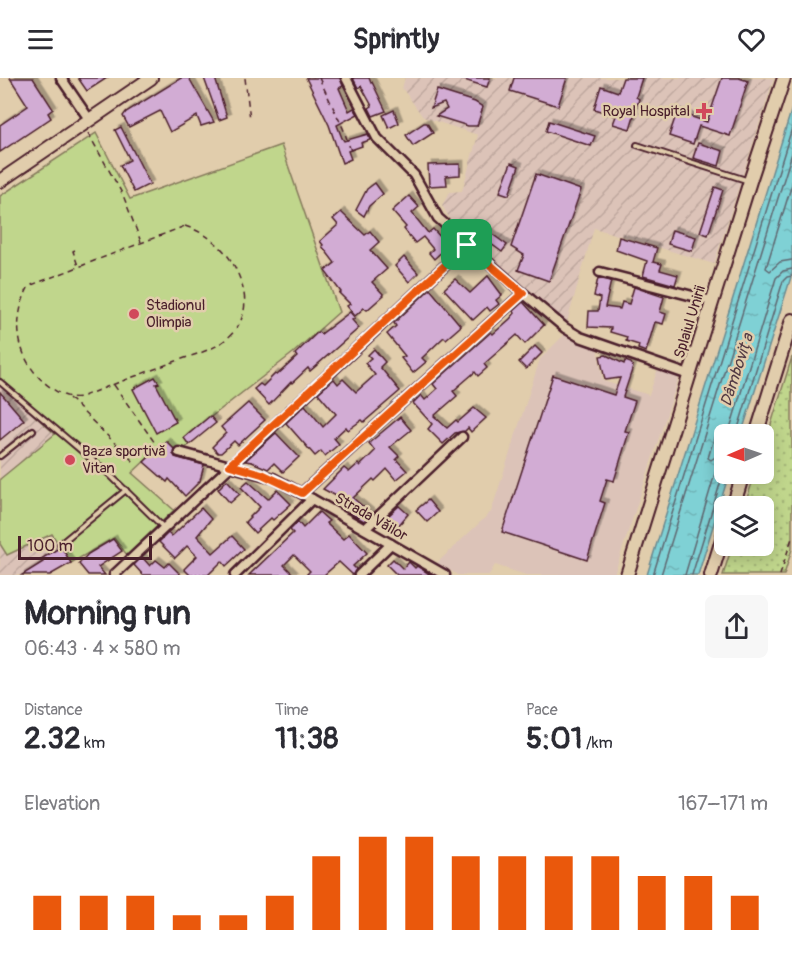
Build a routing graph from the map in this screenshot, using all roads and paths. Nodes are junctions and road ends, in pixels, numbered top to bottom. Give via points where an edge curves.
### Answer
1 (61, 78) edge
2 (151, 78) edge
3 (245, 78) edge
4 (319, 78) edge
5 (346, 78) edge
6 (784, 78) edge
7 (89, 119) junction
8 (250, 119) dead end
9 (88, 133) dead end
10 (637, 145) dead end
11 (351, 151) dead end
12 (0, 181) edge
13 (750, 181) junction
14 (132, 205) dead end
15 (128, 207) junction
16 (142, 242) junction
17 (467, 245) junction
18 (75, 250) dead end
19 (79, 267) junction
20 (600, 272) dead end
21 (523, 293) junction
22 (712, 301) junction
23 (792, 320) edge
24 (689, 375) junction
25 (0, 382) edge
26 (113, 384) junction
27 (68, 398) junction
28 (759, 424) edge
29 (33, 430) dead end
30 (462, 437) dead end
31 (155, 443) dead end
32 (179, 452) dead end
33 (0, 456) edge
34 (134, 462) dead end
35 (230, 465) junction
36 (126, 490) junction
37 (302, 493) junction
38 (312, 499) junction
39 (164, 528) junction
40 (365, 529) junction
41 (792, 538) edge
42 (60, 544) dead end
43 (391, 544) junction
44 (717, 556) edge
45 (114, 575) edge
46 (235, 575) edge
47 (359, 575) edge
48 (445, 575) edge
49 (627, 575) edge
50 (711, 575) edge
51 (780, 575) edge

1 - 7 street
2 - 7 main road
3 - 8 path
4 - 11 path
5 - 17 street via 377,138 414,175 438,218
6 - 13 main road, Splaiul Unirii
7 - 12 main road
9 - 15 path
10 - 13 lane
13 - 22 main road, Splaiul Unirii
14 - 15 path
15 - 16 path
16 - 19 path
16 - 26 path via 185,226 217,245 231,259 243,286 244,313 235,331 221,343
17 - 21 street
17 - 35 street
18 - 19 path
19 - 27 path via 29,286 19,322 20,346 31,370
20 - 22 street
21 - 24 street via 580,337
21 - 37 street
22 - 24 main road, Splaiul Unirii
23 - 28 main road
24 - 49 main road, Splaiul Unirii
25 - 36 lane
26 - 27 path
26 - 31 path
27 - 34 path
29 - 33 lane
30 - 40 street
32 - 35 street, Strada Văilor
35 - 37 street, Strada Văilor via 268,476
35 - 39 street
36 - 39 lane
36 - 42 lane
37 - 38 street, Strada Văilor
38 - 40 street, Strada Văilor
38 - 46 street
39 - 45 street
40 - 43 street, Strada Văilor
41 - 51 path
43 - 47 street
43 - 48 street, Strada Văilor
44 - 50 main road

